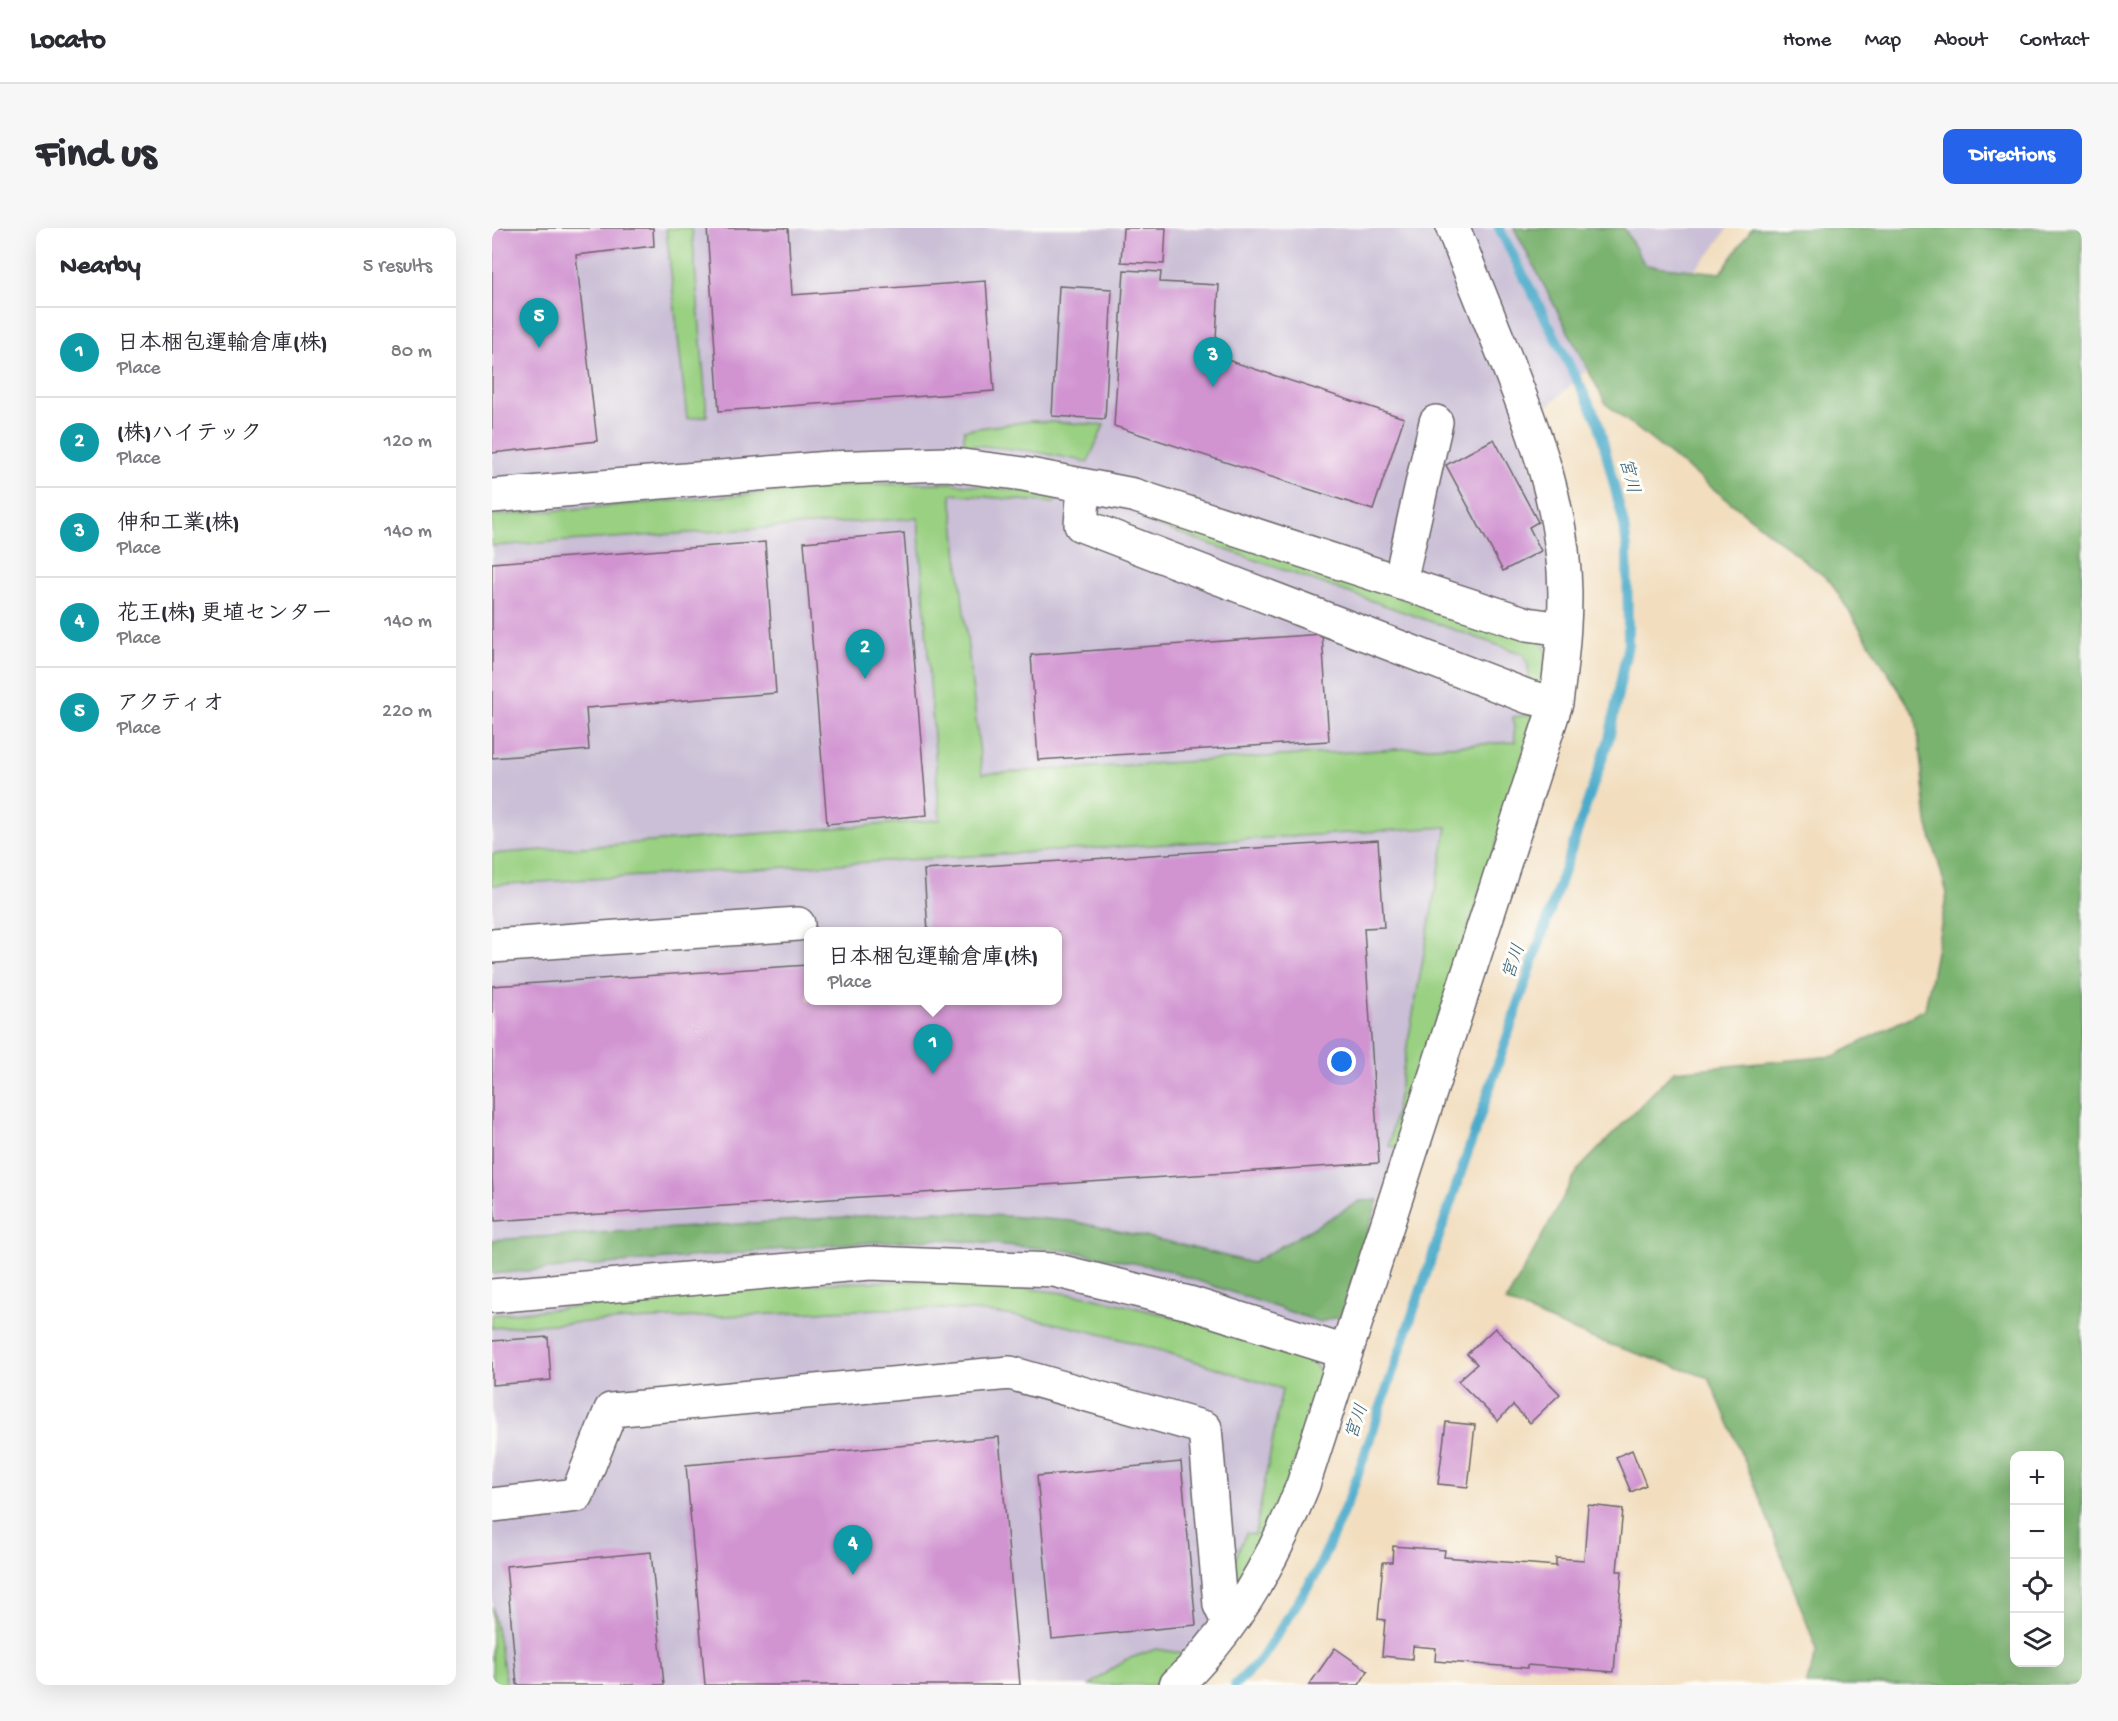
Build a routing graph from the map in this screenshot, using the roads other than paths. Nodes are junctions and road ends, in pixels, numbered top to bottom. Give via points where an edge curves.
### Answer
1 (1454, 228) edge
2 (1436, 422) dead end
3 (1084, 486) junction
4 (492, 496) edge
5 (1400, 582) junction
6 (1563, 629) junction
7 (1556, 703) junction
8 (798, 924) dead end
9 (492, 946) edge
10 (492, 1296) edge
11 (1346, 1352) junction
12 (492, 1505) edge
13 (1229, 1624) junction
14 (1176, 1685) edge

1 - 6 street via 1533,426 1547,473 1559,531 1565,593
2 - 5 street
3 - 4 street via 947,464 829,468
3 - 5 street via 1133,495
3 - 7 street via 1081,525 1517,693
5 - 6 street via 1527,624
6 - 7 street
7 - 11 street
8 - 9 street
10 - 11 street via 870,1263 1054,1270 1189,1303
11 - 13 street via 1285,1530
12 - 13 street via 577,1495 611,1410 1010,1373 1204,1428 1220,1605
13 - 14 street

